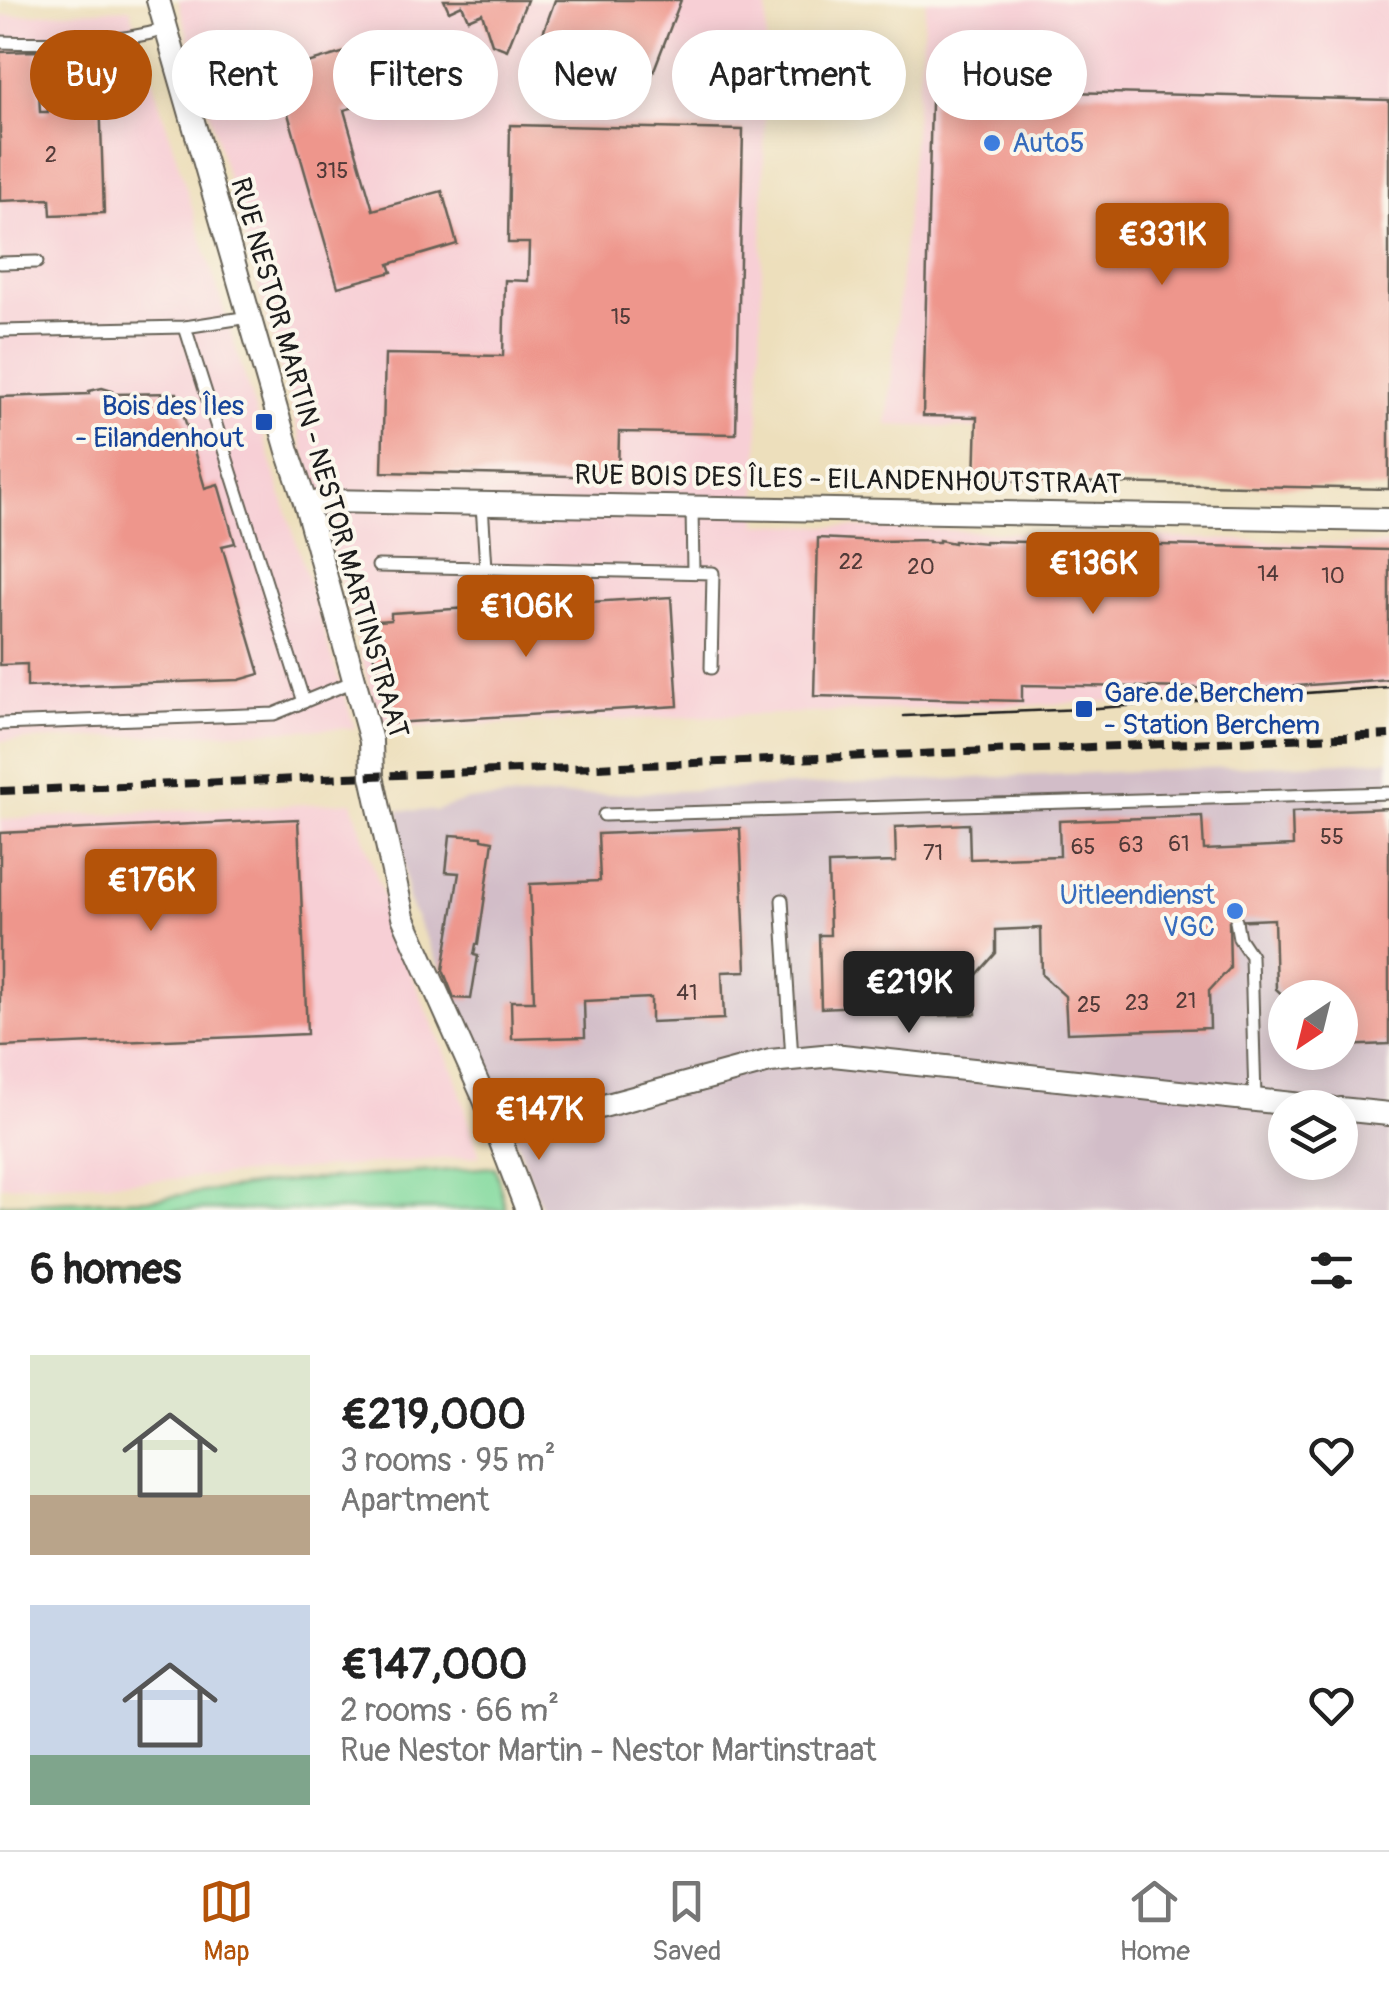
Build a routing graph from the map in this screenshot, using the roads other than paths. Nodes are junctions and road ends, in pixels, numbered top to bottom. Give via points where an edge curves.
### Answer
1 (158, 0) edge
2 (166, 29) junction
3 (0, 42) edge
4 (37, 262) dead end
5 (0, 263) edge
6 (249, 317) junction
7 (184, 328) junction
8 (0, 332) edge
9 (482, 504) junction
10 (306, 505) junction
11 (692, 508) junction
12 (1389, 520) edge
13 (378, 566) dead end
14 (486, 568) junction
15 (693, 572) junction
16 (710, 668) dead end
17 (354, 682) junction
18 (304, 702) junction
19 (0, 724) edge
20 (1389, 794) edge
21 (604, 815) dead end
22 (782, 900) dead end
23 (1236, 921) dead end
24 (792, 1059) junction
25 (1255, 1100) junction
26 (1268, 1101) edge
27 (1358, 1110) edge
28 (1389, 1114) edge
29 (500, 1134) junction
30 (528, 1210) edge

1 - 2 street, RUE NESTOR MARTIN - NESTOR MARTINSTRAAT
2 - 3 lane via 94,42
2 - 6 street, RUE NESTOR MARTIN - NESTOR MARTINSTRAAT
4 - 5 lane
6 - 7 lane
6 - 10 street, RUE NESTOR MARTIN - NESTOR MARTINSTRAAT
7 - 8 lane
7 - 18 lane
9 - 10 street, RUE BOIS DES ÎLES - EILANDENHOUTSTRAAT
9 - 11 street, RUE BOIS DES ÎLES - EILANDENHOUTSTRAAT
9 - 14 lane
10 - 17 street, RUE NESTOR MARTIN - NESTOR MARTINSTRAAT
11 - 12 street, RUE BOIS DES ÎLES - EILANDENHOUTSTRAAT
11 - 15 lane
13 - 14 lane
14 - 15 lane
15 - 16 lane via 713,573
17 - 18 lane
17 - 29 street, RUE NESTOR MARTIN - NESTOR MARTINSTRAAT via 402,917
18 - 19 lane via 274,714
20 - 21 lane
22 - 24 lane
23 - 25 lane via 1251,956
24 - 25 street via 833,1055
24 - 29 street
25 - 26 street
27 - 28 street
29 - 30 street, RUE NESTOR MARTIN - NESTOR MARTINSTRAAT

